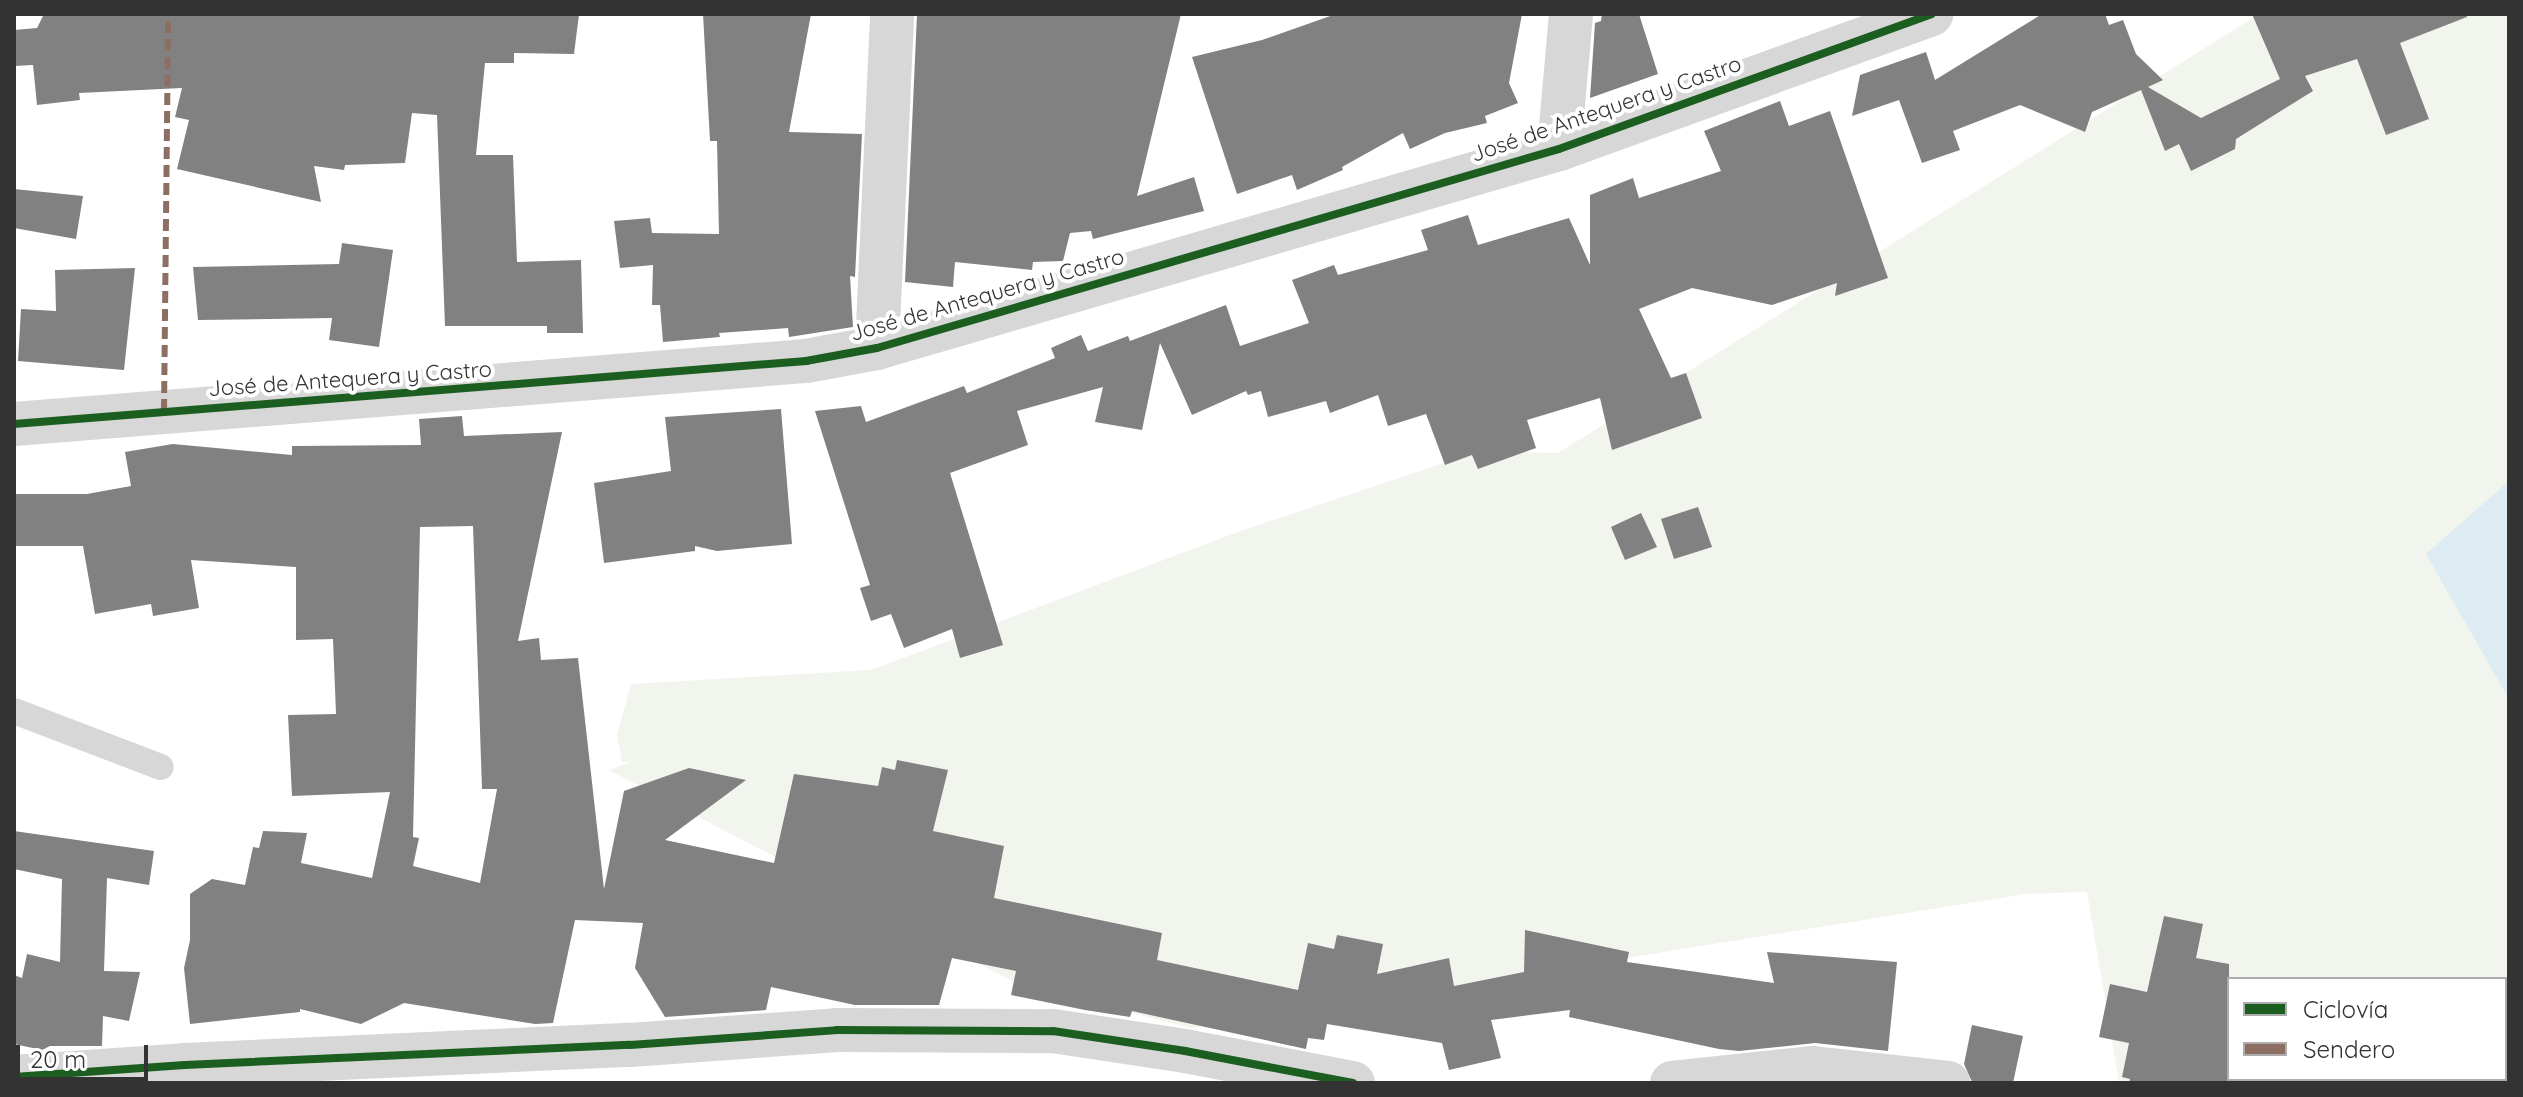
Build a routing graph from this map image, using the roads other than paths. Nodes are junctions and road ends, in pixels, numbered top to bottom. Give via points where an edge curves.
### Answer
1 (892, 14) edge
2 (1571, 14) edge
3 (1931, 14) edge
4 (1559, 149) junction
5 (877, 348) junction
6 (14, 424) edge
7 (14, 711) edge
8 (161, 767) dead end
9 (450, 1068) edge
10 (184, 1074) edge
11 (14, 1077) edge
12 (1353, 1083) edge
13 (1672, 1083) edge
14 (1948, 1083) edge

1 - 5 street
2 - 4 street
3 - 4 street, José de Antequera y Castro
4 - 5 street, José de Antequera y Castro
5 - 6 street, José de Antequera y Castro via 806,361
7 - 8 lane
9 - 10 street
9 - 12 street via 837,1030 1053,1031
10 - 11 street
13 - 14 street via 1813,1068

